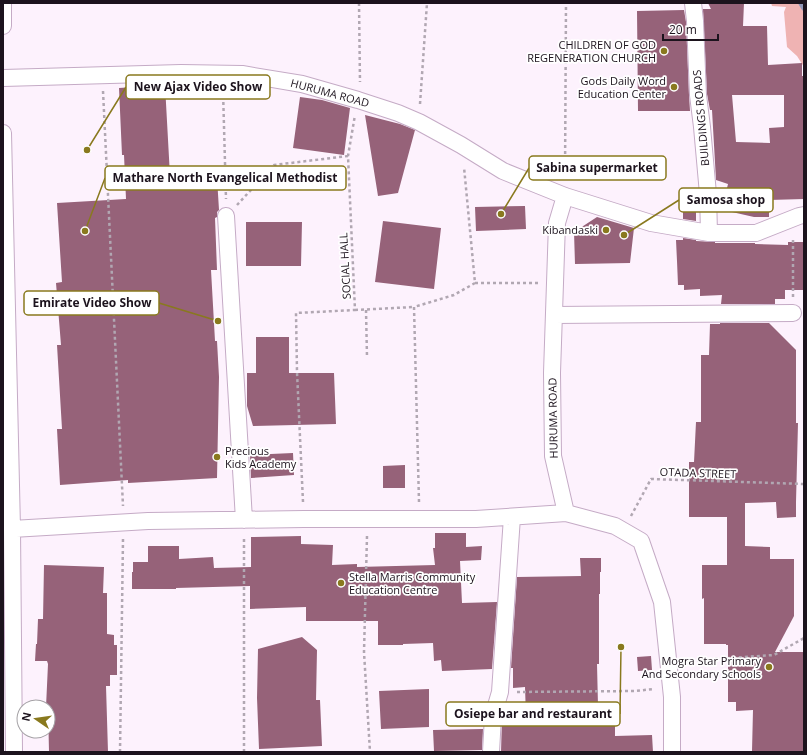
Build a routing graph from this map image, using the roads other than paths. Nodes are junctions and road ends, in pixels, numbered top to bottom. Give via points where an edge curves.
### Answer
1 (4, 3) edge
2 (693, 3) edge
3 (3, 26) edge
4 (3, 78) edge
5 (3, 133) edge
6 (565, 196) junction
7 (804, 215) edge
8 (226, 216) road end
9 (709, 233) junction
10 (793, 313) road end
11 (554, 315) junction
12 (566, 513) junction
13 (512, 517) junction
14 (244, 520) junction
15 (12, 529) junction
16 (14, 752) edge
17 (491, 752) edge
18 (672, 752) edge

1 - 3 street
2 - 9 street, BUILDINGS ROADS
4 - 6 street, HURUMA ROAD via 181,73 242,74 302,84 398,113 419,122 504,171
5 - 15 street
6 - 9 street, HURUMA ROAD via 651,223
6 - 11 street, HURUMA ROAD via 557,223
7 - 9 street, HURUMA ROAD via 756,233
8 - 14 street
10 - 11 street
11 - 12 street, HURUMA ROAD via 553,456
12 - 13 street
12 - 18 street via 615,526 641,541 662,602 672,697
13 - 14 street
13 - 17 street via 500,692 493,716
14 - 15 street via 148,521
15 - 16 street

